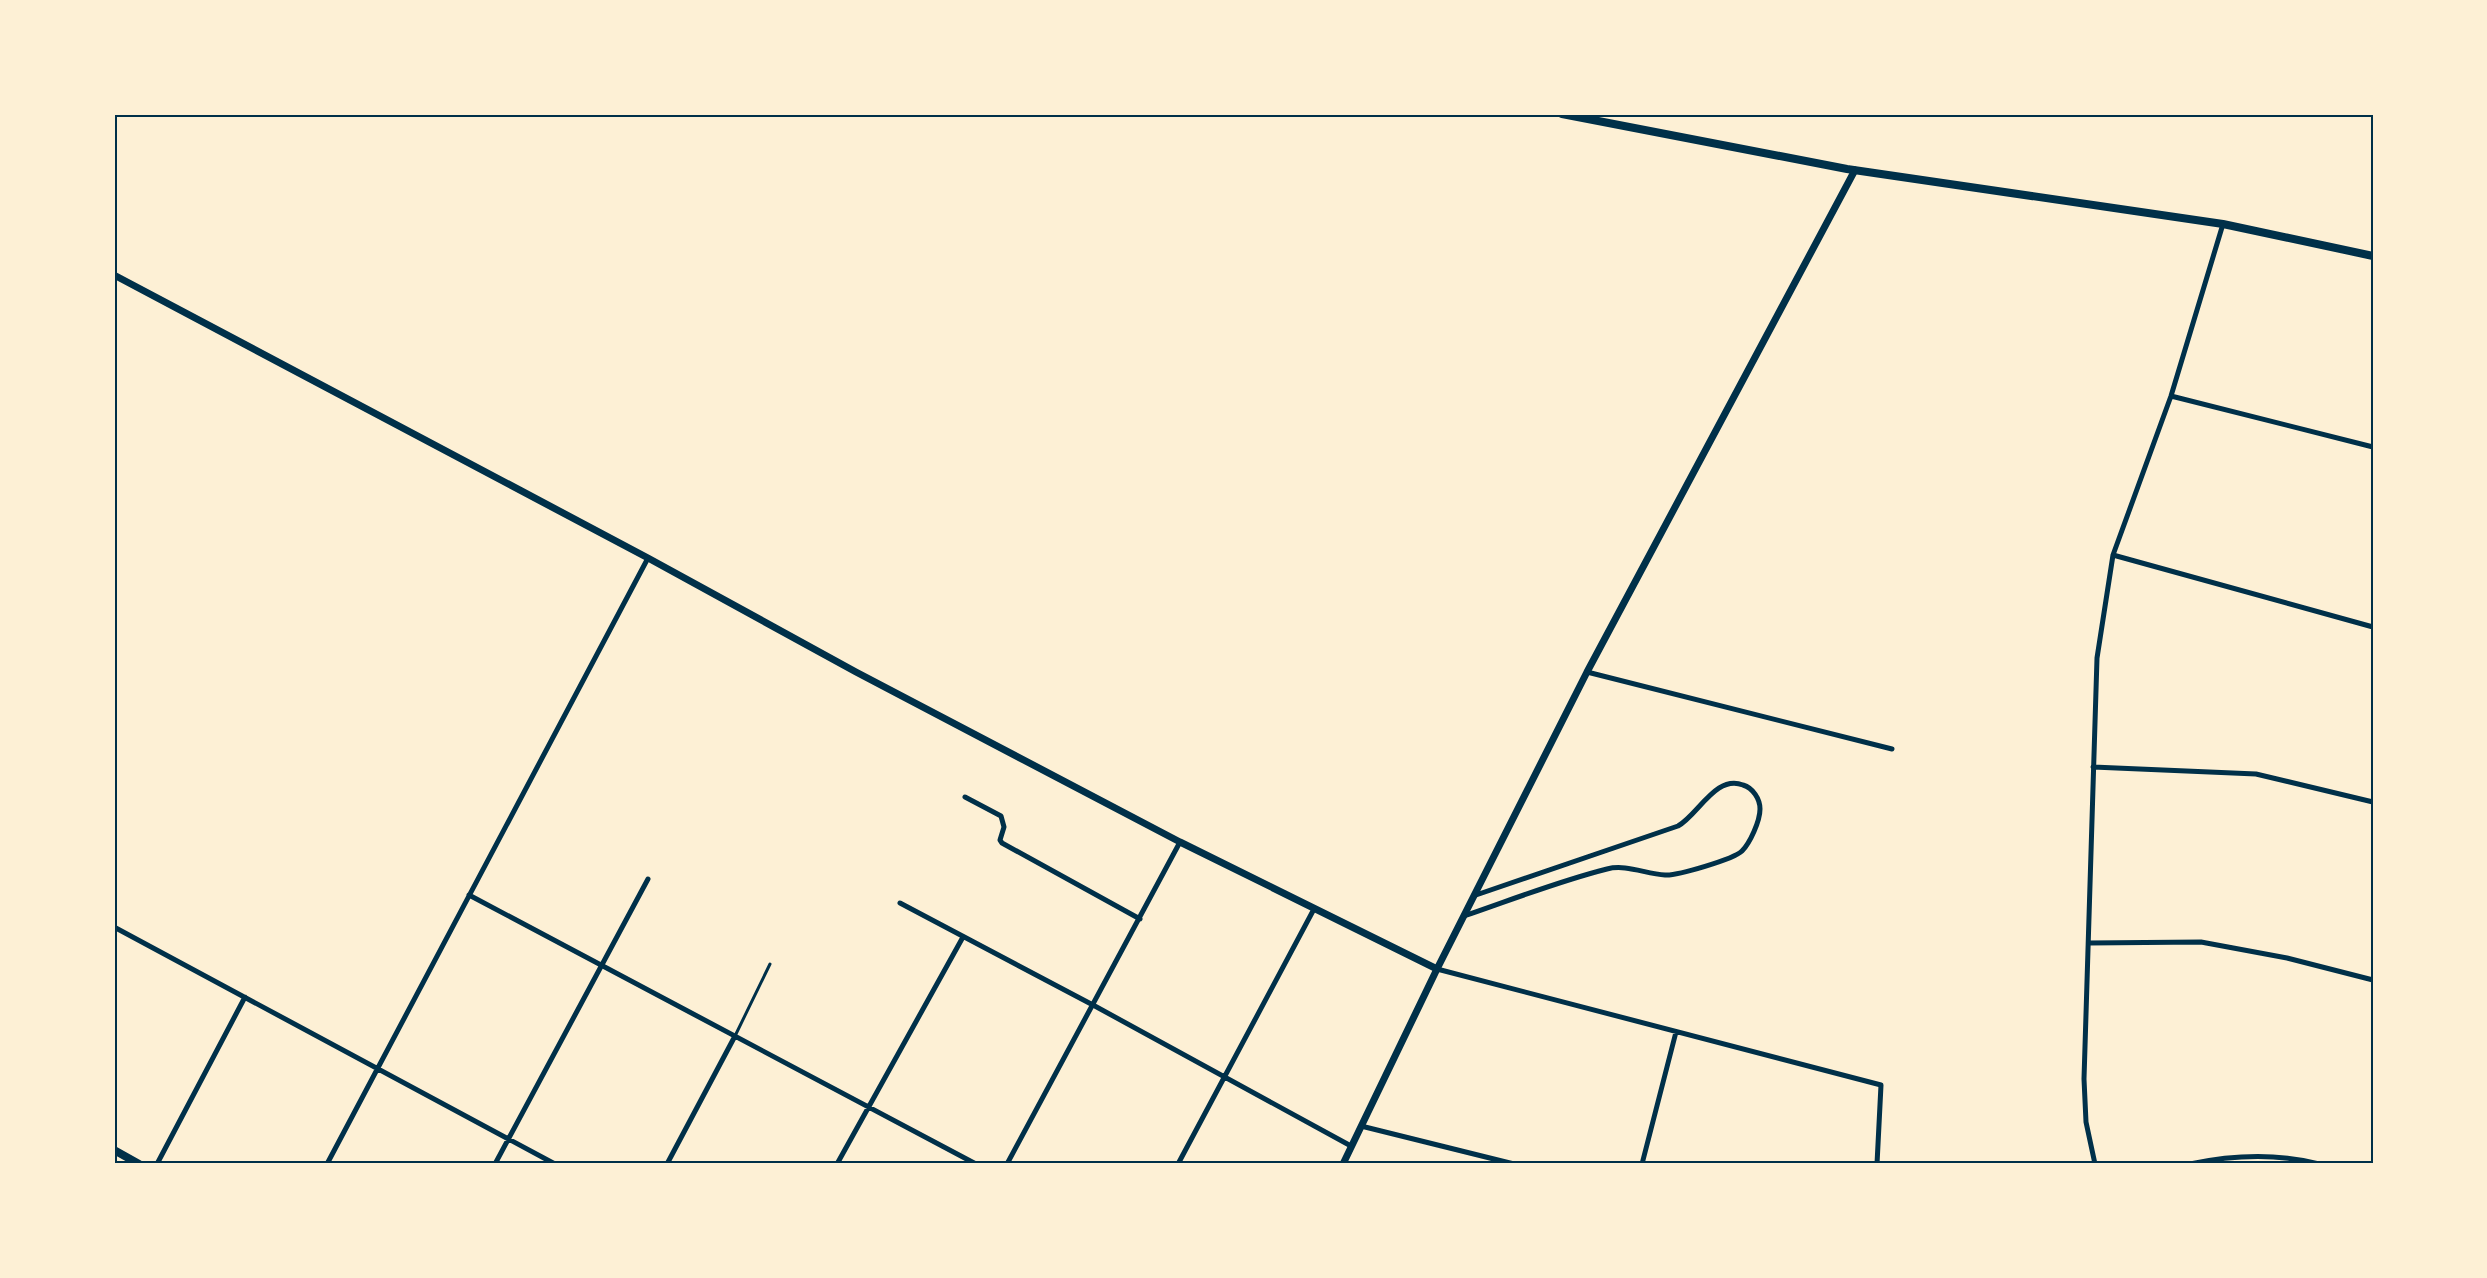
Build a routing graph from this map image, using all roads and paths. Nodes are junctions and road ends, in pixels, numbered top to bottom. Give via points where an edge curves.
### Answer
1 (1562, 114) edge
2 (1855, 170) junction
3 (2223, 224) junction
4 (2373, 256) edge
5 (114, 275) edge
6 (2171, 396) junction
7 (2373, 447) edge
8 (2113, 555) junction
9 (648, 558) junction
10 (2373, 627) edge
11 (1587, 672) junction
12 (1892, 749) dead end
13 (2093, 767) junction
14 (965, 797) dead end
15 (2373, 802) edge
16 (1180, 842) junction
17 (648, 879) dead end
18 (469, 895) junction
19 (1476, 895) junction
20 (900, 903) dead end
21 (1314, 909) junction
22 (1464, 916) junction
23 (1140, 919) junction
24 (114, 927) edge
25 (963, 937) junction
26 (2089, 943) junction
27 (770, 964) dead end
28 (600, 966) junction
29 (1437, 969) junction
30 (2373, 980) edge
31 (245, 997) junction
32 (1093, 1005) junction
33 (1676, 1032) junction
34 (735, 1036) junction
35 (377, 1068) junction
36 (1223, 1077) junction
37 (868, 1107) junction
38 (1361, 1126) junction
39 (508, 1139) junction
40 (1351, 1146) junction
41 (114, 1150) edge
42 (140, 1164) edge
43 (157, 1164) edge
44 (327, 1164) edge
45 (495, 1164) edge
46 (555, 1164) edge
47 (667, 1164) edge
48 (837, 1164) edge
49 (976, 1164) edge
50 (1007, 1164) edge
51 (1178, 1164) edge
52 (1343, 1164) edge
53 (1514, 1164) edge
54 (1642, 1164) edge
55 (1877, 1164) edge
56 (2095, 1164) edge
57 (2190, 1164) edge
58 (2319, 1164) edge

1 - 2 main road
2 - 3 main road
2 - 11 street
3 - 4 main road
3 - 6 street
5 - 9 street
6 - 7 street
6 - 8 street
8 - 10 street
8 - 13 street via 2097,658
9 - 16 street
9 - 18 street
11 - 12 street
11 - 19 street
13 - 15 street via 2256,774
13 - 26 street
14 - 23 street via 1001,816 1002,843
16 - 21 street
16 - 23 street
17 - 28 street
18 - 28 street
18 - 35 street
19 - 22 street
19 - 22 street via 1678,826 1690,819 1715,791 1728,784 1744,785 1760,803 1760,813 1745,848 1734,856 1666,876 1612,867
20 - 25 street
21 - 29 street
21 - 36 street
22 - 29 street
23 - 32 street
24 - 31 street
25 - 32 street
25 - 37 street
26 - 30 street via 2201,942
26 - 56 street via 2084,1079 2086,1122
27 - 34 lane
28 - 34 street
28 - 39 street
29 - 33 street
29 - 38 street
31 - 35 street
31 - 43 street
32 - 36 street
32 - 50 street
33 - 54 street
33 - 55 street via 1881,1085
34 - 37 street
34 - 47 street
35 - 39 street
35 - 44 street
36 - 40 street
36 - 51 street
37 - 48 street
37 - 49 street
38 - 40 street
38 - 53 street
39 - 45 street
39 - 46 street
40 - 52 street
41 - 42 main road
57 - 58 street via 2256,1156

